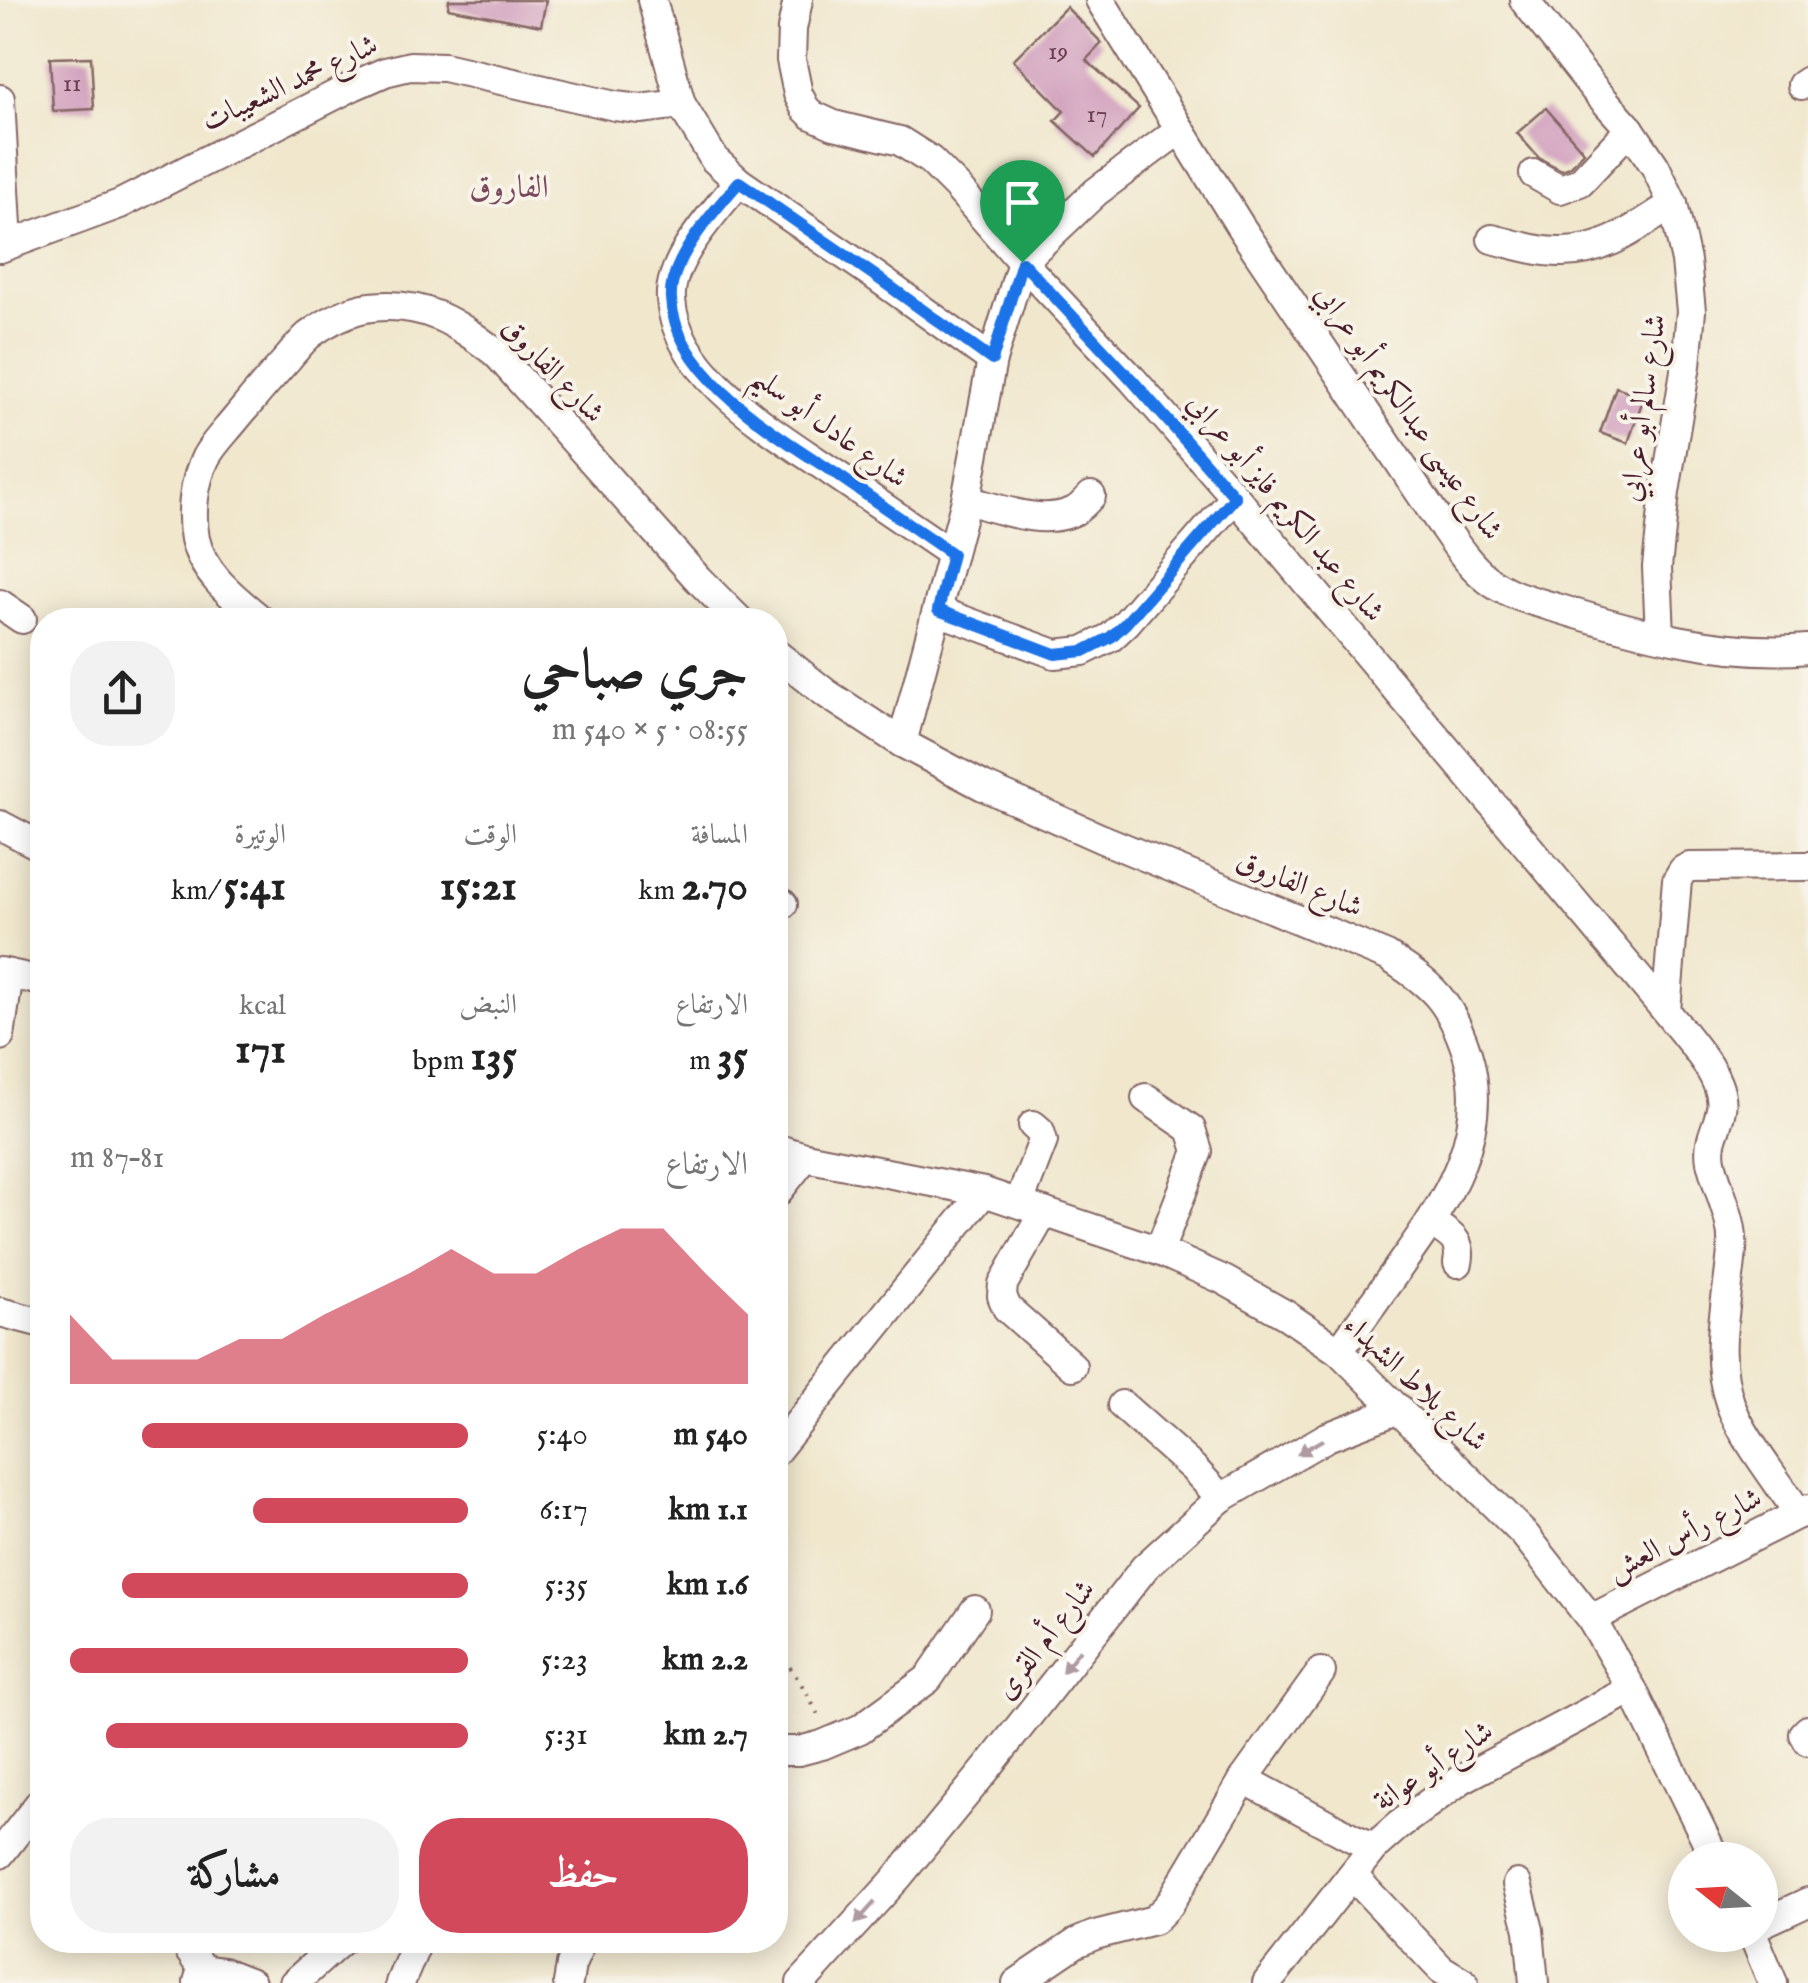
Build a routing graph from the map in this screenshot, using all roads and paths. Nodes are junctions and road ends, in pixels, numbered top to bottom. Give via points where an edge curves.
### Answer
1 (652, 0) edge
2 (798, 0) edge
3 (1100, 0) edge
4 (1524, 0) edge
5 (0, 100) edge
6 (681, 104) junction
7 (1630, 129) junction
8 (1179, 130) junction
9 (1534, 174) dead end
10 (739, 182) junction
11 (1672, 204) junction
12 (1492, 239) dead end
13 (4, 246) edge
14 (1022, 262) junction
15 (992, 360) junction
16 (1091, 496) dead end
17 (1235, 497) junction
18 (966, 500) junction
19 (952, 554) junction
20 (247, 608) edge
21 (727, 608) edge
22 (938, 610) junction
23 (1660, 636) junction
24 (1808, 649) edge
25 (788, 664) edge
26 (902, 744) junction
27 (0, 825) edge
28 (30, 840) edge
29 (1806, 875) edge
30 (5, 973) edge
31 (30, 979) edge
32 (1666, 1010) junction
33 (0, 1036) edge
34 (1146, 1098) dead end
35 (1034, 1126) dead end
36 (788, 1152) edge
37 (805, 1157) junction
38 (788, 1179) edge
39 (984, 1192) junction
40 (1032, 1207) junction
41 (1432, 1222) junction
42 (1159, 1251) junction
43 (1458, 1263) dead end
44 (0, 1312) edge
45 (30, 1320) edge
46 (1338, 1351) junction
47 (1072, 1366) dead end
48 (1122, 1405) dead end
49 (1399, 1409) junction
50 (788, 1436) edge
51 (1222, 1498) junction
52 (1803, 1512) edge
53 (976, 1610) dead end
54 (1590, 1619) junction
55 (790, 1666) dead end
56 (1322, 1672) dead end
57 (1632, 1689) junction
58 (1808, 1730) edge
59 (1808, 1741) edge
60 (822, 1745) junction
61 (788, 1751) edge
62 (1244, 1779) junction
63 (30, 1815) edge
64 (1707, 1842) edge
65 (1374, 1847) junction
66 (0, 1854) edge
67 (1352, 1874) junction
68 (1517, 1884) dead end
69 (1808, 1902) edge
70 (1778, 1916) edge
71 (1760, 1952) edge
72 (190, 1953) edge
73 (327, 1953) edge
74 (413, 1953) edge
75 (576, 1953) edge
76 (200, 1976) edge
77 (1532, 1982) edge
78 (251, 1983) edge
79 (294, 1983) edge
80 (400, 1983) edge
81 (568, 1983) edge
82 (801, 1983) edge
83 (1017, 1983) edge
84 (1266, 1983) edge
85 (1464, 1983) edge
86 (1773, 1983) edge

1 - 6 street
2 - 14 street, شارع عبد الكريم فايز أبو عرابي via 791,60 805,108 834,125 900,141 930,160
3 - 8 street, شارع عيسى عبدالكريم أبو عرابي
4 - 7 street, شارع سالم أبو عرابي
5 - 13 street
6 - 10 street via 714,160
6 - 13 street, شارع محمد الشعيبات via 614,106 444,67 410,66 353,86 120,204
7 - 9 street via 1580,182 1560,189
7 - 11 street, شارع سالم أبو عرابي
8 - 14 street via 1096,192
8 - 23 street, شارع عيسى عبدالكريم أبو عرابي via 1468,560 1517,596
10 - 15 street
10 - 19 street, شارع عادل أبو سليم via 698,231 675,274 670,296 676,325 692,353 742,410
11 - 12 street via 1614,241 1586,250 1560,253
11 - 23 street, شارع سالم أبو عرابي via 1691,311 1657,567
14 - 15 street
14 - 17 street, شارع عبد الكريم فايز أبو عرابي
15 - 18 street
16 - 18 street via 1076,511 1058,516
17 - 22 street via 1126,623 1084,651 1055,654
17 - 32 street, شارع عبد الكريم فايز أبو عرابي
18 - 19 street
19 - 22 street
20 - 21 street, شارع الفاروق via 206,566 196,540 197,478 208,453 308,336 367,307 402,305 460,326 496,353
22 - 26 street
23 - 24 street, شارع عيسى عبدالكريم أبو عرابي via 1738,648
25 - 26 street, شارع الفاروق
26 - 41 street, شارع الفاروق via 983,786 1387,956 1439,994 1472,1069 1475,1108 1452,1186
27 - 28 street
29 - 32 street via 1683,870
30 - 31 street
30 - 33 street
32 - 52 street, شارع عبد الكريم فايز أبو عرابي via 1717,1082 1722,1108 1709,1143 1732,1235 1720,1337 1730,1402
34 - 42 street via 1191,1129 1198,1151
35 - 40 street via 1043,1141
36 - 37 street, شارع بلاط الشهداء
37 - 38 street
37 - 39 street, شارع بلاط الشهداء
39 - 40 street, شارع بلاط الشهداء
39 - 50 street
40 - 42 street, شارع بلاط الشهداء
40 - 47 street via 1002,1296
41 - 43 street via 1458,1242
41 - 46 street, شارع الفاروق
42 - 46 street, شارع بلاط الشهداء via 1224,1280
44 - 45 street
46 - 49 street, شارع بلاط الشهداء
48 - 51 street
49 -> 51 street, شارع أم القرى via 1327,1437
49 - 54 street, شارع بلاط الشهداء via 1525,1534
51 -> 82 street, شارع أم القرى via 1144,1567 931,1837
52 - 54 street, شارع رأس العش
53 - 60 street via 928,1678 860,1729
54 - 57 street, شارع بلاط الشهداء
55 - 60 path via 823,1726
56 - 62 street
57 - 64 street, شارع بلاط الشهداء
57 - 65 street, شارع أبو عوانة via 1462,1779
58 - 59 street
60 - 61 street
62 - 65 street
62 - 83 street via 1154,1920 1076,1943
63 - 66 street
65 - 67 street, شارع أبو عوانة
67 - 84 street, شارع أبو عوانة
67 - 85 street via 1441,1969
68 - 77 street via 1530,1930
69 - 70 street
71 - 86 street
72 - 76 street
73 - 79 street
74 - 80 street
75 - 81 street
76 - 78 street via 223,1972

